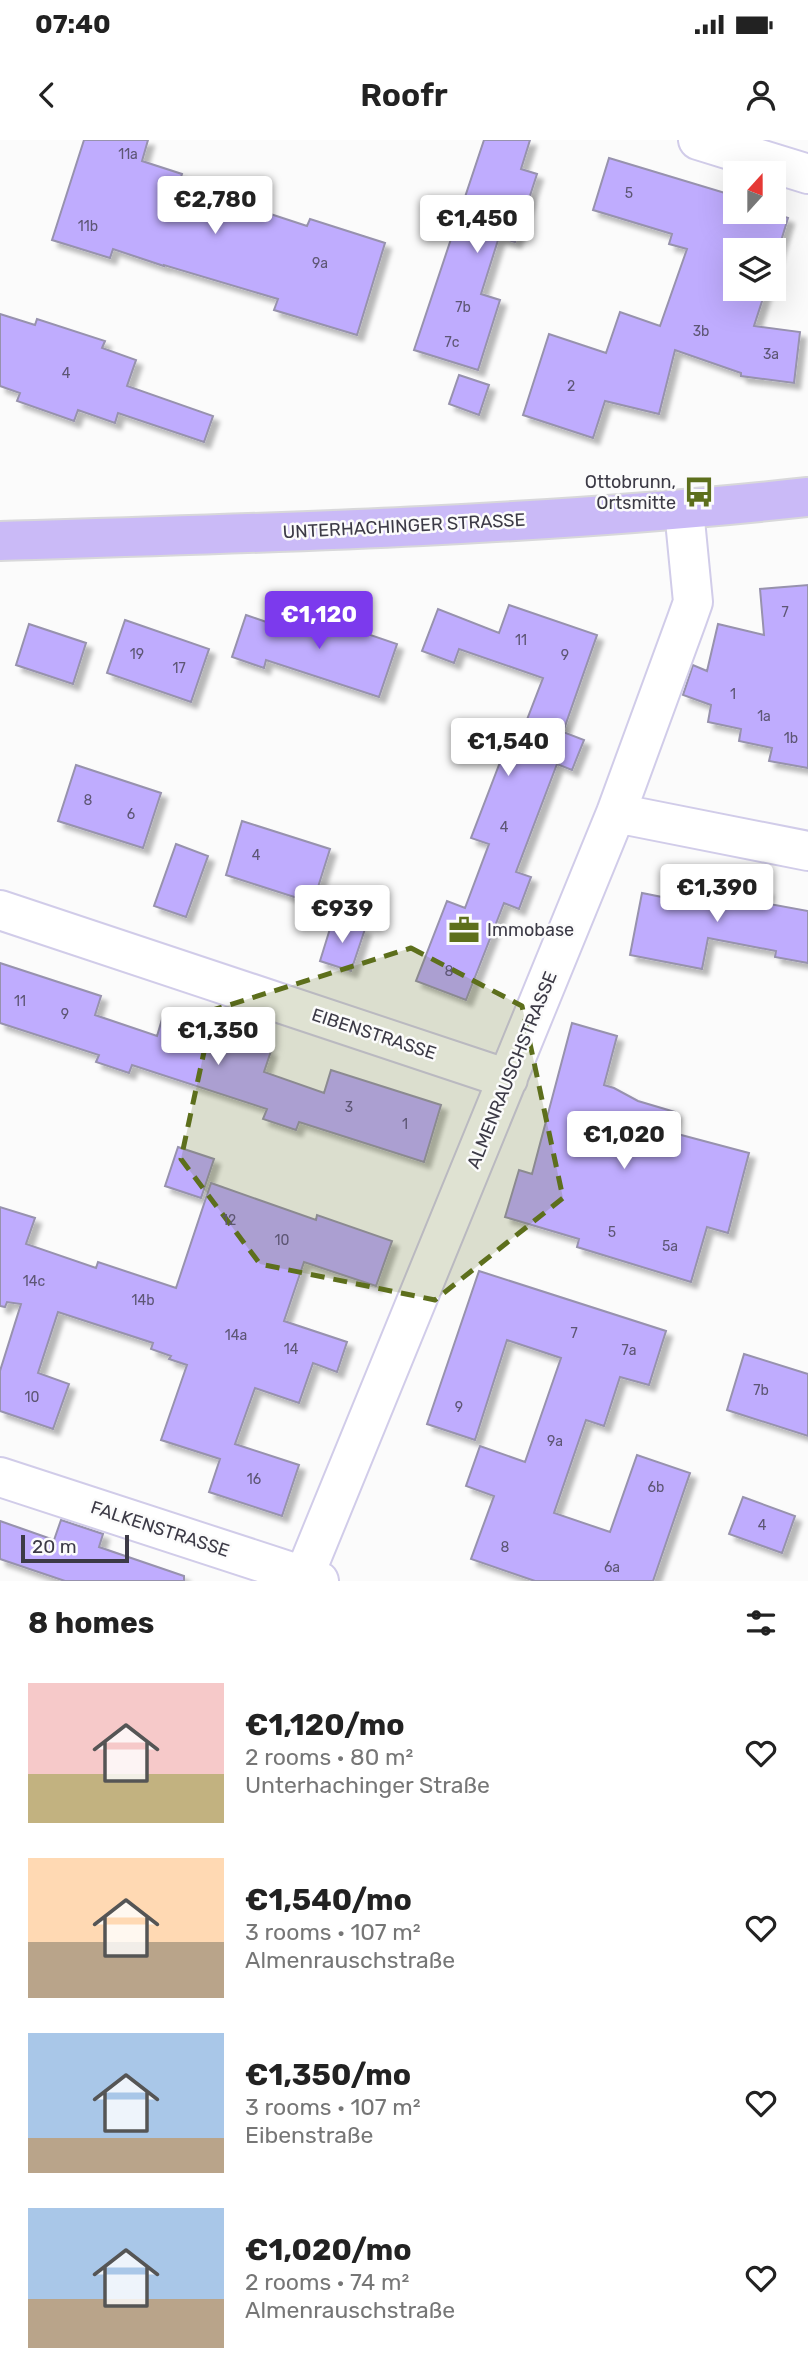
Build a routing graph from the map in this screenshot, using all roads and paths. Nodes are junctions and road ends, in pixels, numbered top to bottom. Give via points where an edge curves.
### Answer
1 (698, 140) edge
2 (808, 174) edge
3 (808, 497) edge
4 (684, 510) junction
5 (0, 541) edge
6 (616, 813) junction
7 (808, 850) edge
8 (0, 910) edge
9 (508, 1079) junction
10 (0, 1478) edge
11 (308, 1579) edge

1 - 2 street
3 - 4 main road, UNTERHACHINGER STRASSE
4 - 5 main road, UNTERHACHINGER STRASSE via 260,533
4 - 6 street, ALMENRAUSCHSTRASSE via 693,601
6 - 7 street
6 - 9 street, ALMENRAUSCHSTRASSE
8 - 9 street, EIBENSTRASSE
9 - 11 street, ALMENRAUSCHSTRASSE
10 - 11 street, FALKENSTRASSE

